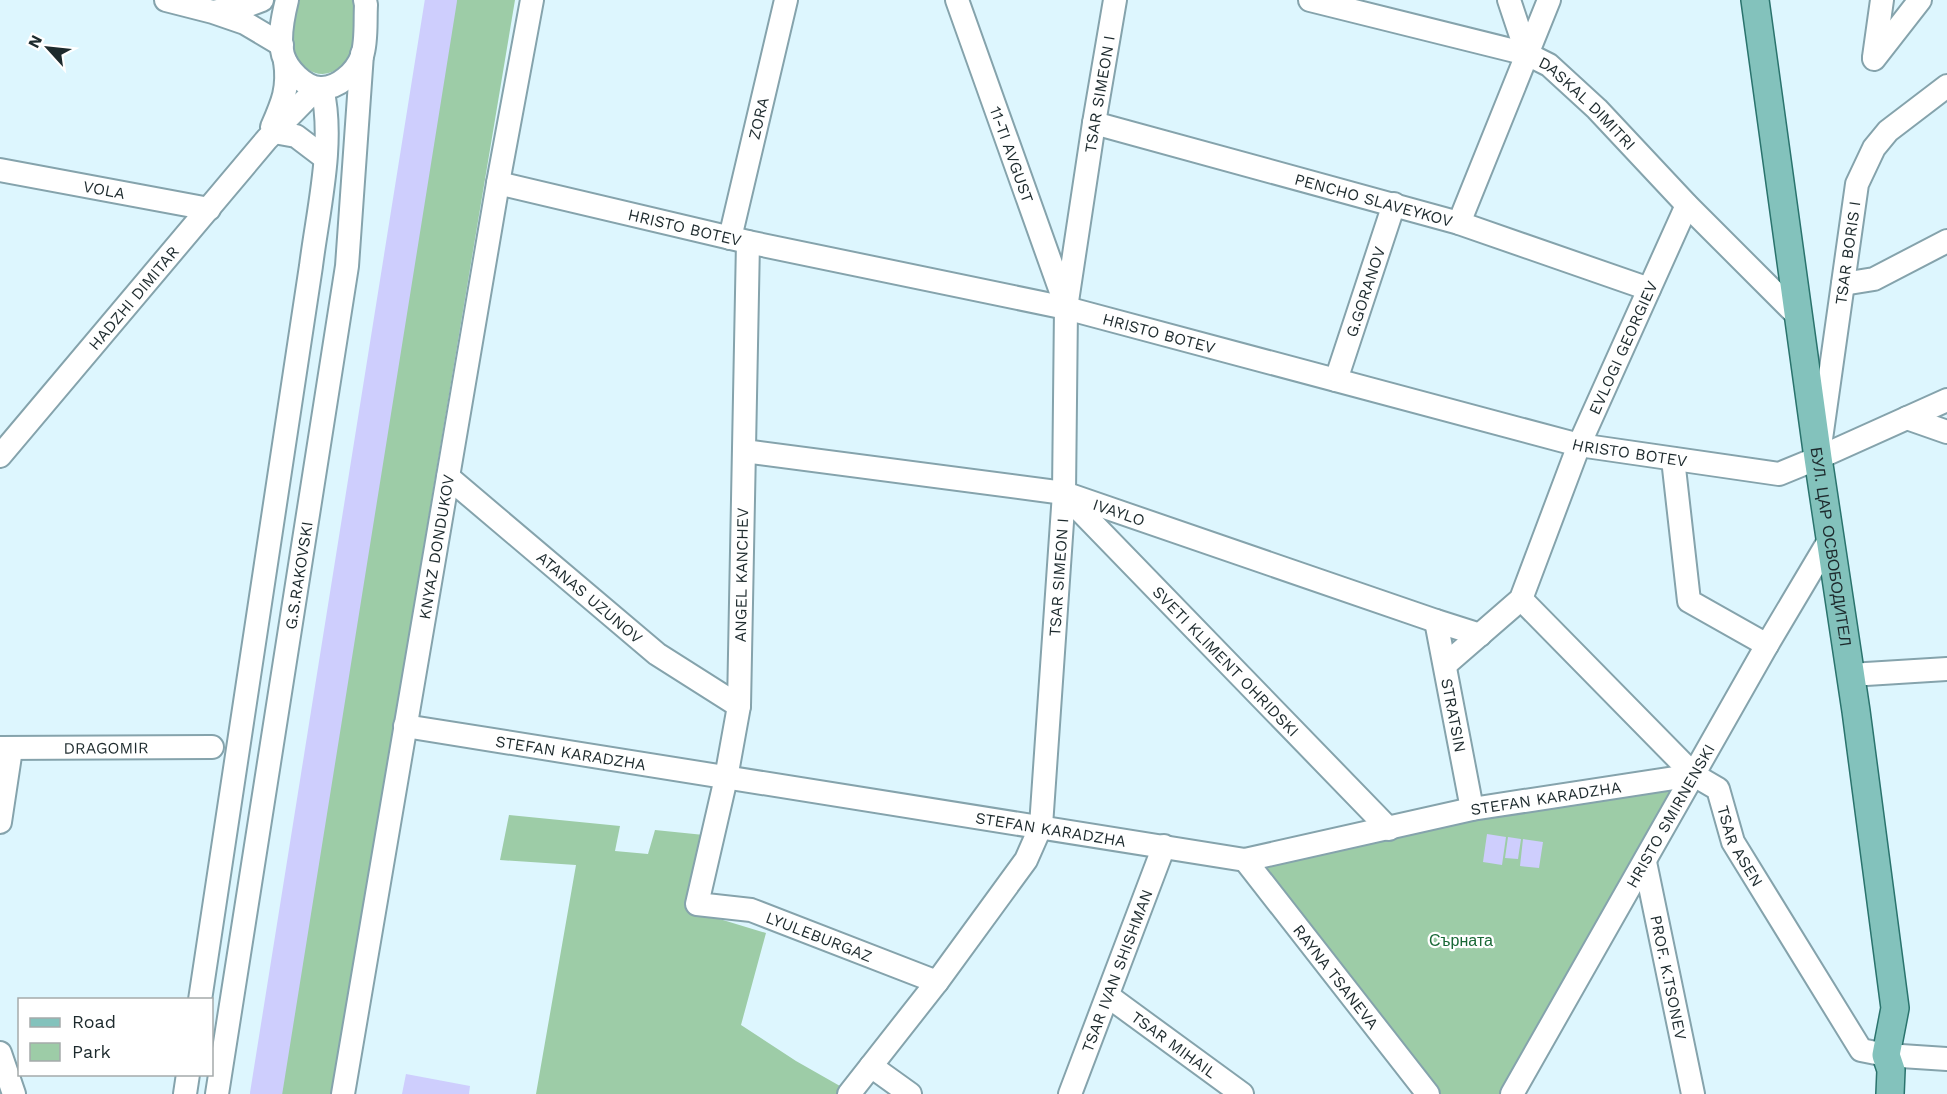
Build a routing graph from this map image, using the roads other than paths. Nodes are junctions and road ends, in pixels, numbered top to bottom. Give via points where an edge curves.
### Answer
1 (166, 0) edge
2 (262, 0) edge
3 (287, 0) edge
4 (532, 0) edge
5 (786, 0) edge
6 (957, 0) edge
7 (1115, 0) edge
8 (1310, 0) edge
9 (1509, 0) edge
10 (1549, 0) edge
11 (1755, 0) edge
12 (1882, 0) edge
13 (1920, 0) edge
14 (367, 2) edge
15 (213, 12) junction
16 (283, 53) junction
17 (362, 54) junction
18 (1527, 54) junction
19 (1947, 86) edge
20 (320, 88) junction
21 (1094, 123) junction
22 (271, 135) junction
23 (325, 158) junction
24 (0, 170) edge
25 (498, 183) junction
26 (1394, 204) junction
27 (1687, 205) junction
28 (208, 209) junction
29 (1460, 223) junction
30 (739, 240) junction
31 (1947, 241) edge
32 (1843, 284) junction
33 (1649, 289) junction
34 (1066, 308) junction
35 (1798, 317) junction
36 (1336, 380) junction
37 (1947, 400) edge
38 (1907, 418) junction
39 (1947, 432) edge
40 (1579, 445) junction
41 (744, 451) junction
42 (0, 456) edge
43 (1818, 458) junction
44 (1672, 459) junction
45 (448, 477) junction
46 (1064, 494) junction
47 (1830, 539) junction
48 (1521, 599) junction
49 (1436, 621) junction
50 (1480, 634) junction
51 (1767, 645) junction
52 (1445, 665) junction
53 (1947, 669) edge
54 (1850, 675) junction
55 (739, 706) junction
56 (405, 726) junction
57 (212, 747) dead end
58 (5, 748) edge
59 (1694, 775) junction
60 (726, 778) junction
61 (1473, 809) junction
62 (0, 822) edge
63 (1041, 826) junction
64 (1389, 829) junction
65 (1164, 846) junction
66 (1245, 860) junction
67 (1645, 862) junction
68 (697, 904) joint
69 (937, 982) junction
70 (1108, 996) junction
71 (200, 998) edge
72 (0, 1053) edge
73 (1886, 1055) junction
74 (1947, 1059) edge
75 (871, 1066) junction
76 (188, 1076) edge
77 (14, 1094) edge
78 (185, 1094) edge
79 (217, 1094) edge
80 (343, 1094) edge
81 (849, 1094) edge
82 (910, 1094) edge
83 (1070, 1094) edge
84 (1242, 1094) edge
85 (1428, 1094) edge
86 (1512, 1094) edge
87 (1693, 1094) edge
88 (1877, 1094) edge
89 (1890, 1094) edge

1 - 15 street
2 - 15 street
3 - 16 street
4 - 25 street, KNYAZ DONDUKOV
5 - 30 street, ZORA
6 - 34 street, 11-TI AVGUST
7 - 21 street, TSAR SIMEON I
8 - 18 street, DASKAL DIMITRI
9 - 18 street
10 - 18 street
11 - 35 main road, БУЛ. ЦАР ОСВОБОДИТЕЛ
12 - 13 street via 1874,59
14 - 17 street, G.S.RAKOVSKI
15 - 16 street via 245,23
16 - 20 street via 301,79
16 - 22 street via 288,78
17 - 20 street via 352,73
17 - 79 street, G.S.RAKOVSKI via 347,266
18 - 27 street, DASKAL DIMITRI via 1549,65 1597,109
18 - 29 street
19 - 32 street, TSAR BORIS I via 1888,130 1864,165 1857,184
20 - 22 street
20 - 23 street, G.S.RAKOVSKI via 327,107
21 - 26 street, PENCHO SLAVEYKOV
21 - 34 street, TSAR SIMEON I
22 - 23 street via 296,136
22 - 28 street, HADZHI DIMITAR
23 - 71 street, G.S.RAKOVSKI
24 - 28 street, VOLA
25 - 30 street, HRISTO BOTEV
25 - 45 street, KNYAZ DONDUKOV
26 - 29 street, PENCHO SLAVEYKOV
26 - 36 street, G.GORANOV
27 - 33 street, EVLOGI GEORGIEV
27 - 35 street, DASKAL DIMITRI
28 - 42 street, HADZHI DIMITAR
29 - 33 street, PENCHO SLAVEYKOV
30 - 34 street, HRISTO BOTEV
30 - 41 street, ANGEL KANCHEV
31 - 32 street via 1874,279
32 - 43 street, TSAR BORIS I
33 - 40 street, EVLOGI GEORGIEV
34 - 36 street, HRISTO BOTEV
34 - 46 street, TSAR SIMEON I
35 - 43 main road, БУЛ. ЦАР ОСВОБОДИТЕЛ
36 - 40 street, HRISTO BOTEV
37 - 38 street, HRISTO BOTEV
38 - 39 street
38 - 43 street, HRISTO BOTEV
40 - 44 street, HRISTO BOTEV
40 - 48 street, EVLOGI GEORGIEV
41 - 46 street, IVAYLO
41 - 55 street, ANGEL KANCHEV
43 - 44 street, HRISTO BOTEV via 1779,474
43 - 47 main road, БУЛ. ЦАР ОСВОБОДИТЕЛ
44 - 51 street via 1689,601
45 - 55 street, ATANAS UZUNOV via 657,654
45 - 56 street, KNYAZ DONDUKOV
46 - 49 street, IVAYLO
46 - 63 street, TSAR SIMEON I
46 - 64 street, SVETI KLIMENT OHRIDSKI
47 - 51 street, HRISTO SMIRNENSKI
47 - 54 main road, БУЛ. ЦАР ОСВОБОДИТЕЛ
48 - 50 street, EVLOGI GEORGIEV
48 - 59 street, TSAR ASEN
49 - 50 street, IVAYLO
49 - 52 street, STRATSIN
50 - 52 street, EVLOGI GEORGIEV
51 - 59 street, HRISTO SMIRNENSKI
52 - 61 street, STRATSIN
53 - 54 street
54 - 73 main road, БУЛ. ЦАР ОСВОБОДИТЕЛ via 1894,1008
55 - 60 street, ANGEL KANCHEV
56 - 60 street, STEFAN KARADZHA
56 - 80 street, KNYAZ DONDUKOV
57 - 58 street, DRAGOMIR
58 - 62 street
59 - 61 street, STEFAN KARADZHA
59 - 67 street, HRISTO SMIRNENSKI
59 - 73 street, TSAR ASEN via 1718,789 1733,842 1861,1050
60 - 63 street, STEFAN KARADZHA
60 - 68 street, ANGEL KANCHEV
61 - 64 street, STEFAN KARADZHA
63 - 65 street, STEFAN KARADZHA
63 - 69 street, TSAR SIMEON I via 1026,860
64 - 66 street, STEFAN KARADZHA
65 - 66 street, STEFAN KARADZHA
65 - 70 street, TSAR IVAN SHISHMAN
66 - 85 street, RAYNA TSANEVA
67 - 86 street, HRISTO SMIRNENSKI
67 - 87 street, PROF. K.TSONEV
68 - 69 street, LYULEBURGAZ via 751,910
69 - 75 street, TSAR SIMEON I
70 - 83 street, TSAR IVAN SHISHMAN
70 - 84 street, TSAR MIHAIL
72 - 77 street
73 - 74 street, TSAR ASEN
73 - 88 main road via 1879,1070
73 - 89 main road, БУЛ. ЦАР ОСВОБОДИТЕЛ via 1892,1070
75 - 81 street, TSAR SIMEON I
75 - 82 street
76 - 78 street

